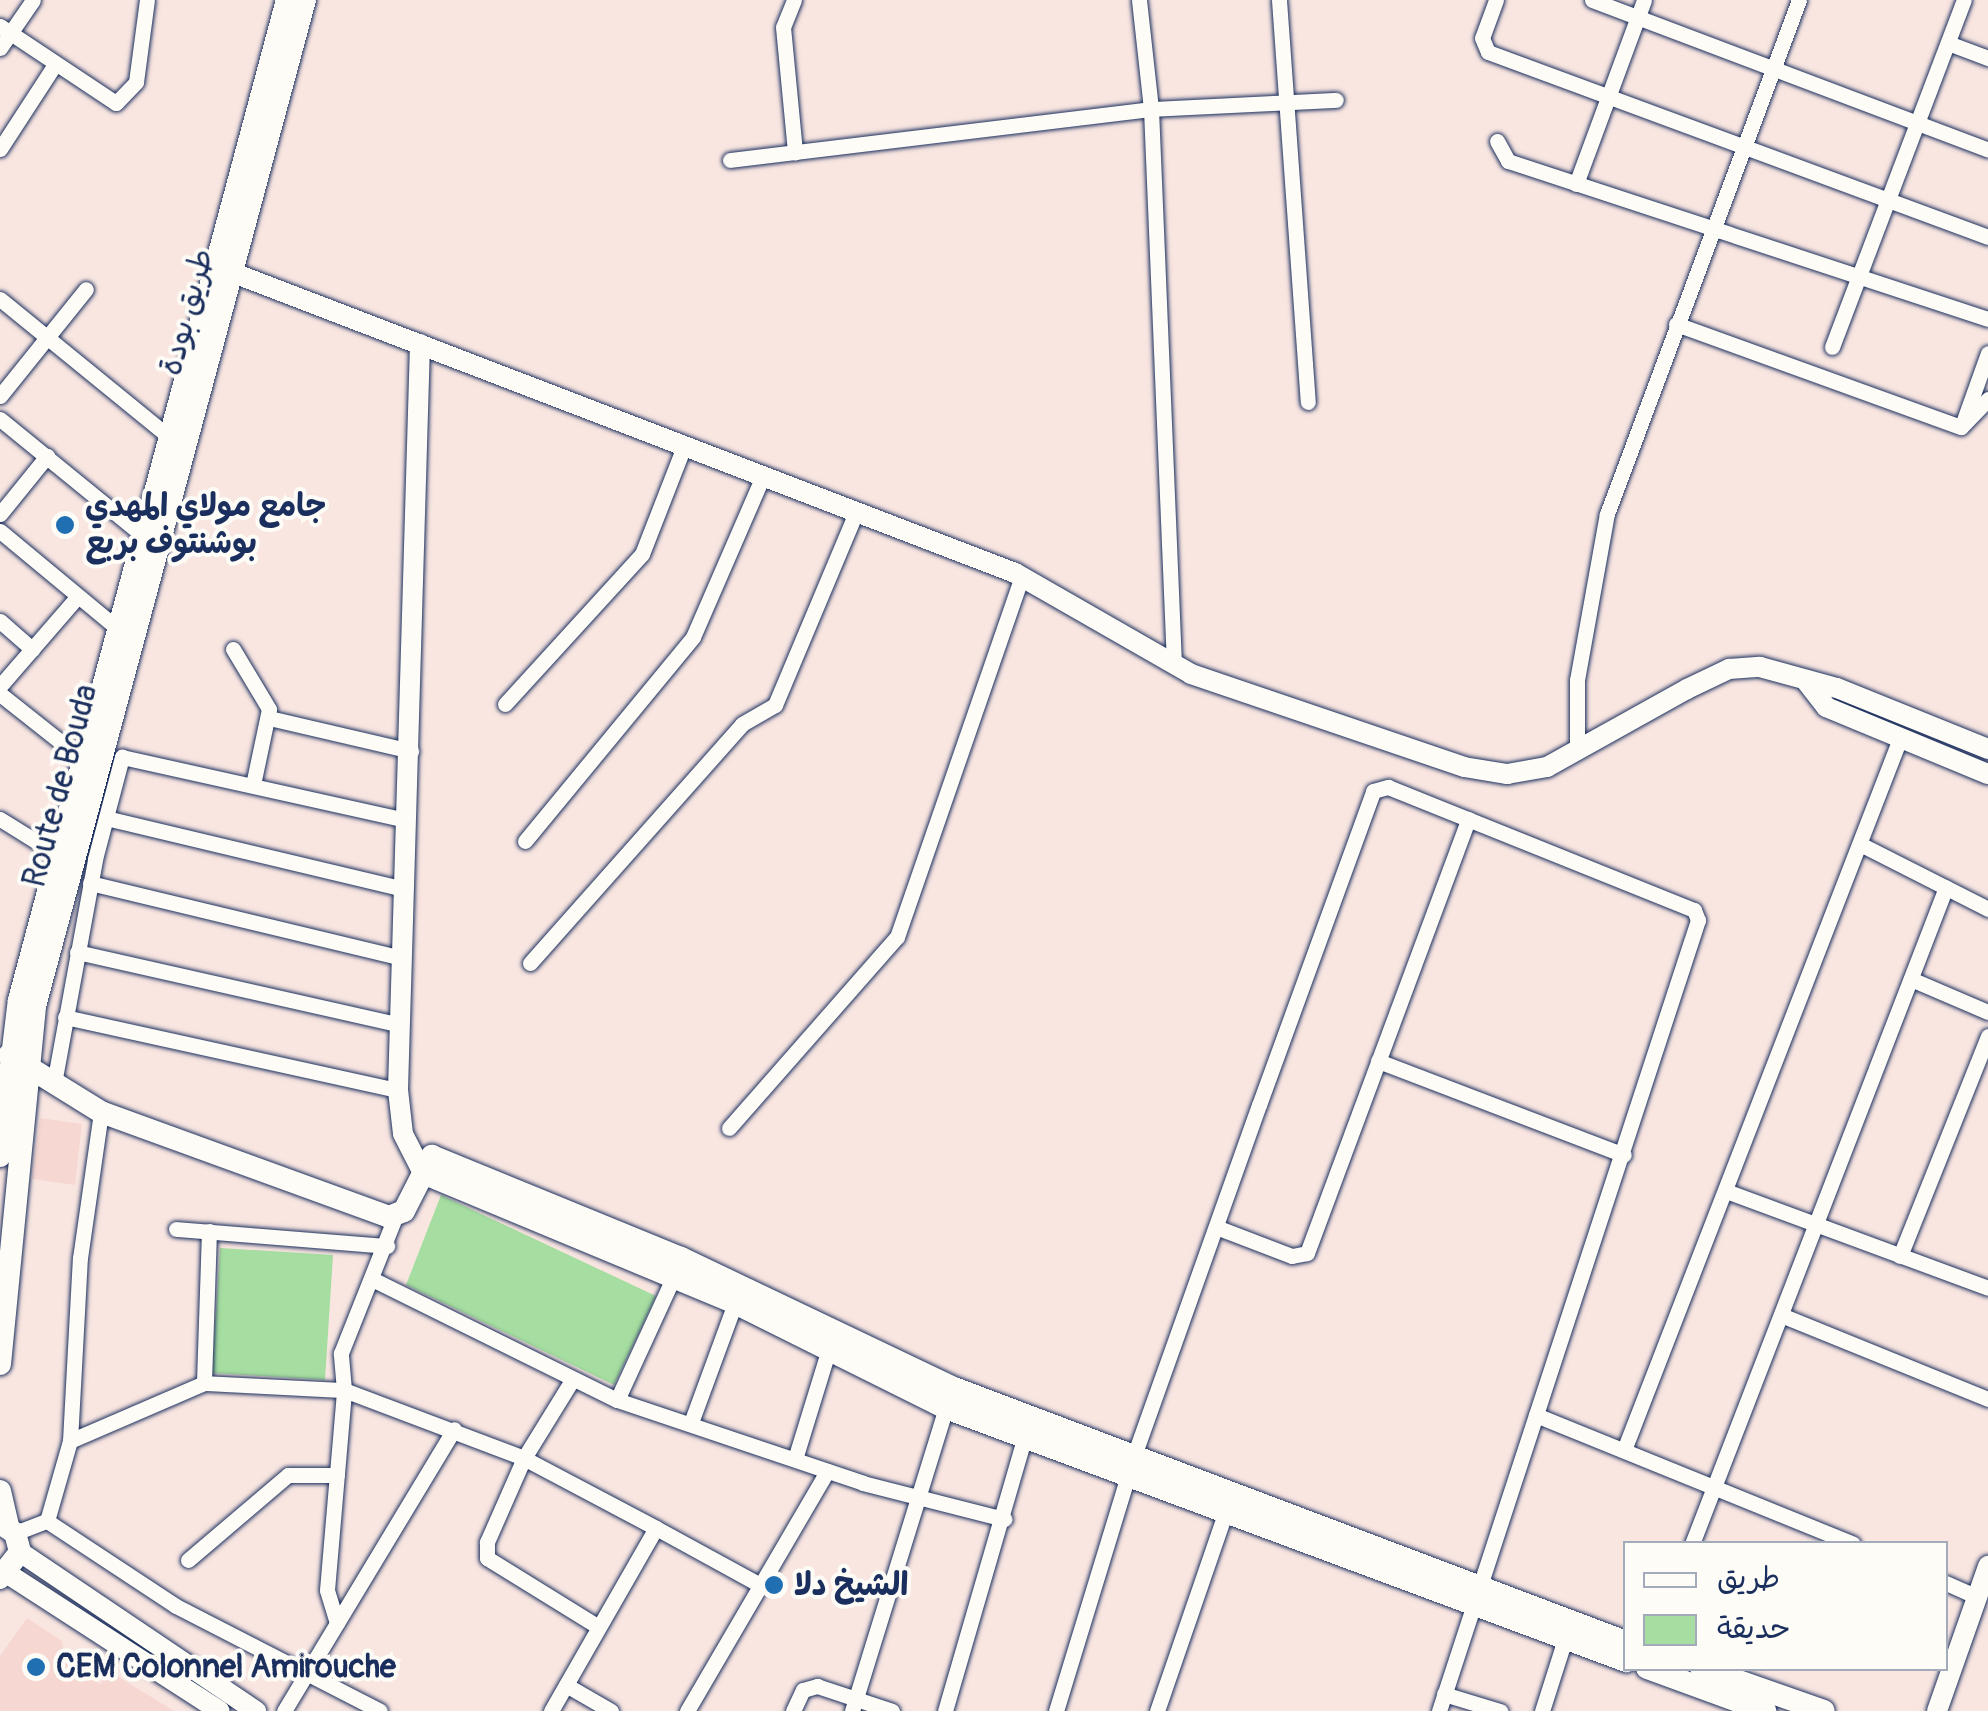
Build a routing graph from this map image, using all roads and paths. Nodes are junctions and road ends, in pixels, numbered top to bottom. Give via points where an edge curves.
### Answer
1 (33, 0) edge
2 (147, 0) edge
3 (288, 0) edge
4 (304, 0) edge
5 (794, 0) edge
6 (1139, 0) edge
7 (1278, 0) edge
8 (1496, 0) edge
9 (1592, 0) edge
10 (1644, 0) edge
11 (1799, 0) edge
12 (1964, 0) edge
13 (1637, 18) junction
14 (5, 30) edge
15 (1948, 43) junction
16 (0, 48) edge
17 (1988, 58) edge
18 (54, 66) junction
19 (1774, 69) junction
20 (1608, 95) junction
21 (1336, 100) dead end
22 (1286, 102) junction
23 (1151, 110) junction
24 (1916, 122) junction
25 (1497, 140) dead end
26 (257, 143) junction
27 (1742, 146) junction
28 (0, 149) edge
29 (1988, 150) edge
30 (795, 152) junction
31 (730, 160) dead end
32 (1576, 184) junction
33 (1887, 200) junction
34 (1712, 228) junction
35 (1988, 236) edge
36 (231, 272) junction
37 (1858, 275) junction
38 (86, 289) dead end
39 (0, 299) edge
40 (1988, 320) edge
41 (1676, 324) junction
42 (46, 340) junction
43 (420, 344) junction
44 (1832, 347) dead end
45 (1988, 353) edge
46 (0, 396) edge
47 (1988, 399) edge
48 (1308, 402) dead end
49 (0, 418) edge
50 (1961, 427) junction
51 (169, 437) junction
52 (684, 446) junction
53 (47, 456) junction
54 (764, 476) junction
55 (856, 512) junction
56 (0, 514) edge
57 (0, 531) edge
58 (141, 534) junction
59 (1022, 577) junction
60 (77, 597) junction
61 (0, 621) edge
62 (125, 635) junction
63 (233, 649) dead end
64 (32, 650) junction
65 (1174, 664) junction
66 (1806, 681) junction
67 (0, 690) edge
68 (505, 704) dead end
69 (269, 718) junction
70 (1899, 741) junction
71 (1988, 749) edge
72 (1577, 750) junction
73 (411, 751) junction
74 (82, 758) junction
75 (1988, 774) edge
76 (253, 785) junction
77 (106, 818) junction
78 (0, 819) edge
79 (1468, 819) junction
80 (407, 820) junction
81 (525, 841) dead end
82 (1860, 844) junction
83 (58, 855) junction
84 (90, 883) junction
85 (1946, 888) junction
86 (405, 889) junction
87 (1988, 909) edge
88 (77, 952) junction
89 (402, 958) junction
90 (530, 963) dead end
91 (1911, 979) junction
92 (1988, 1012) edge
93 (65, 1017) junction
94 (400, 1025) junction
95 (1988, 1036) edge
96 (12, 1055) edge
97 (1378, 1061) junction
98 (54, 1078) junction
99 (398, 1090) junction
100 (101, 1112) junction
101 (728, 1128) dead end
102 (1624, 1155) junction
103 (0, 1156) edge
104 (427, 1164) junction
105 (1726, 1191) junction
106 (395, 1217) junction
107 (1815, 1225) junction
108 (1216, 1227) junction
109 (176, 1229) dead end
110 (209, 1231) junction
111 (387, 1246) junction
112 (1900, 1256) junction
113 (674, 1276) junction
114 (372, 1279) junction
115 (1986, 1283) edge
116 (735, 1303) junction
117 (1782, 1315) junction
118 (828, 1352) junction
119 (0, 1364) edge
120 (571, 1382) junction
121 (204, 1383) junction
122 (344, 1390) junction
123 (1988, 1398) edge
124 (616, 1400) junction
125 (946, 1408) junction
126 (1536, 1415) junction
127 (692, 1420) junction
128 (454, 1429) junction
129 (1026, 1435) junction
130 (70, 1441) junction
131 (1624, 1450) junction
132 (524, 1458) junction
133 (795, 1459) junction
134 (1132, 1464) junction
135 (826, 1471) junction
136 (337, 1475) junction
137 (1716, 1488) junction
138 (0, 1491) edge
139 (915, 1497) junction
140 (1226, 1511) junction
141 (1004, 1519) junction
142 (47, 1521) junction
143 (656, 1528) junction
144 (11, 1534) edge
145 (1693, 1541) edge
146 (1846, 1541) edge
147 (188, 1560) dead end
148 (1988, 1566) edge
149 (4, 1576) edge
150 (760, 1585) junction
151 (1948, 1585) edge
152 (1476, 1594) junction
153 (1977, 1597) junction
154 (337, 1624) junction
155 (598, 1626) junction
156 (1565, 1639) junction
157 (1623, 1641) edge
158 (1623, 1659) edge
159 (1656, 1671) edge
160 (1710, 1671) edge
161 (306, 1676) junction
162 (566, 1685) junction
163 (1444, 1694) junction
164 (854, 1705) edge
165 (220, 1711) edge
166 (256, 1711) edge
167 (284, 1711) edge
168 (380, 1711) edge
169 (551, 1711) edge
170 (612, 1711) edge
171 (687, 1711) edge
172 (793, 1711) edge
173 (892, 1711) edge
174 (945, 1711) edge
175 (1056, 1711) edge
176 (1157, 1711) edge
177 (1439, 1711) edge
178 (1500, 1711) edge
179 (1542, 1711) edge
180 (1765, 1711) edge
181 (1824, 1711) edge
182 (1937, 1711) edge

1 - 14 street
2 - 18 street via 136,82 123,100 107,102
3 - 26 main road, طريق بودة
4 - 26 main road, طريق بودة
5 - 30 street via 782,27
6 - 23 street
7 - 22 street
8 - 20 street via 1484,49
9 - 13 street
10 - 13 street
11 - 19 street
12 - 15 street
13 - 19 street
13 - 20 street
14 - 16 street
14 - 18 street
15 - 17 street
15 - 24 street
18 - 28 street
19 - 24 street
19 - 27 street
20 - 27 street
20 - 32 street
21 - 22 street
22 - 23 street
22 - 48 street
23 - 30 street
23 - 65 street
24 - 29 street
24 - 33 street
25 - 32 street via 1508,160
26 - 36 main road, طريق بودة
26 - 51 main road, طريق بودة
27 - 33 street
27 - 34 street
30 - 31 street
32 - 34 street
33 - 35 street
33 - 37 street
34 - 37 street
34 - 41 street
36 - 43 street
36 - 62 main road, طريق بودة
37 - 40 street
37 - 44 street
38 - 42 street
39 - 42 street
41 - 50 street
41 - 72 street via 1607,514 1577,680
42 - 46 street
42 - 51 street
43 - 52 street
43 - 73 street
45 - 50 street
47 - 50 street
49 - 53 street
51 - 58 main road, طريق بودة
52 - 54 street
52 - 68 street via 642,554
53 - 56 street
53 - 58 street
54 - 55 street
54 - 81 street via 693,638
55 - 59 street
55 - 90 street via 775,705 742,724
57 - 60 street
58 - 62 main road, طريق بودة
59 - 65 street
59 - 101 street via 897,937
60 - 62 street
60 - 64 street
61 - 64 street
62 - 74 main road, Route de Bouda
62 - 96 main road, Route de Bouda via 35,1006
63 - 69 street via 267,702
64 - 67 street
65 - 72 street via 1464,767 1507,774 1547,768
66 - 70 street via 1826,707
66 - 71 street
66 - 72 street via 1760,667 1729,669
67 - 74 street
69 - 73 street
69 - 76 street
70 - 75 street
70 - 82 street
73 - 80 street
74 - 83 main road, Route de Bouda
76 - 77 street via 124,756
76 - 80 street
77 - 84 street
77 - 86 street
78 - 83 street
79 - 97 street
79 - 102 street via 1696,912 1692,944
79 - 108 street via 1388,787 1374,791
80 - 86 street
82 - 85 street
82 - 105 street
83 - 96 main road, Route de Bouda
84 - 88 street
84 - 89 street
85 - 87 street
85 - 91 street
86 - 89 street
88 - 93 street
88 - 94 street
89 - 94 street
91 - 92 street
91 - 107 street
93 - 98 street
93 - 99 street
94 - 99 street
95 - 112 street
96 - 98 main road
96 - 103 main road, Route de Bouda
96 - 119 main road, Route de Bouda
97 - 102 street
97 - 108 street via 1304,1256
98 - 100 main road
99 - 104 street via 399,1118
100 - 106 main road
100 - 130 street via 80,1258
102 - 126 street
104 - 106 main road
104 - 113 main road
104 - 134 main road via 681,1258
105 - 107 street
105 - 131 street
106 - 111 street
107 - 112 street
107 - 117 street
108 - 134 street
109 - 110 street
110 - 111 street
110 - 121 street
111 - 114 street
112 - 115 street
113 - 116 main road
113 - 124 street
114 - 120 street
114 - 122 street via 341,1352
116 - 118 main road
116 - 127 street
117 - 123 street
117 - 137 street
118 - 125 main road
118 - 133 street
120 - 124 street
120 - 132 street
121 - 122 street
121 - 130 street
122 - 128 street
122 - 136 street
124 - 127 street
125 - 129 main road
125 - 139 street
126 - 131 street
126 - 152 street
127 - 133 street
128 - 132 street
128 - 154 street
129 - 134 main road
129 - 141 street
130 - 142 street
131 - 137 street
132 - 143 street
132 - 155 street via 486,1542 487,1558
133 - 135 street
134 - 140 main road
134 - 152 main road
134 - 175 street
135 - 139 street
135 - 150 street
136 - 147 street via 288,1475
136 - 154 street via 327,1590
137 - 145 street
137 - 146 street
138 - 144 main road
139 - 141 street
139 - 164 street
140 - 152 main road
140 - 176 street
141 - 174 street
142 - 144 street
142 - 161 street via 176,1606
143 - 150 street
143 - 155 street
144 - 149 main road
144 - 166 street
148 - 153 street
149 - 165 street
150 - 171 street
151 - 153 street
152 - 156 main road
152 - 157 main road
152 - 163 street
153 - 182 street
154 - 161 street
155 - 162 street
156 - 158 main road
156 - 179 street
159 - 180 main road
160 - 181 main road
161 - 167 street
161 - 168 street
162 - 169 street
162 - 170 street
163 - 177 street
163 - 178 street
164 - 172 street via 809,1686
164 - 173 street

